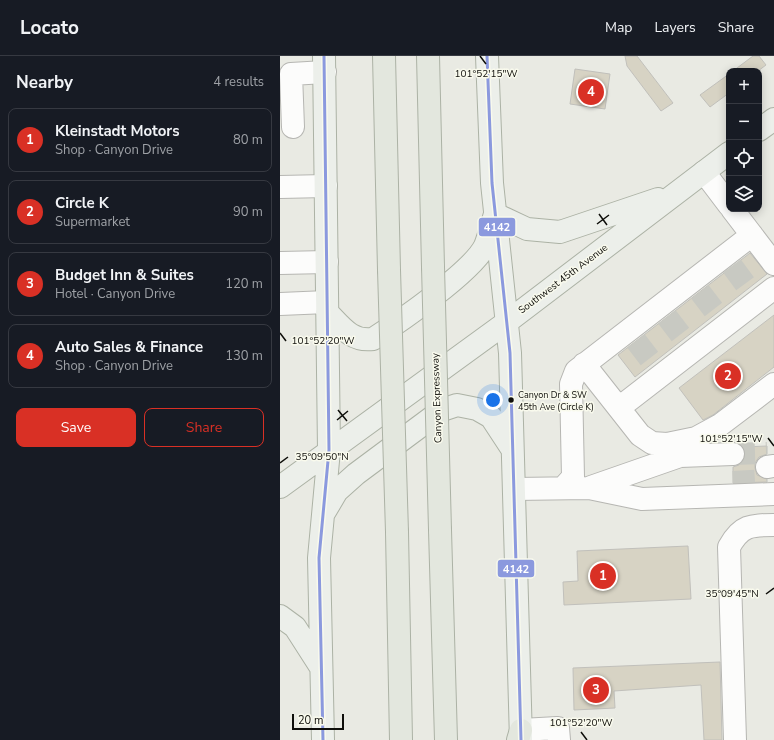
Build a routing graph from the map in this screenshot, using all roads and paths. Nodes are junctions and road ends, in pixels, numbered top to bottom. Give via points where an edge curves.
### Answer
1 (384, 56) edge
2 (428, 56) edge
3 (487, 56) edge
4 (324, 64) edge
5 (774, 119) edge
6 (325, 126) junction
7 (287, 127) edge
8 (762, 128) edge
9 (726, 155) edge
10 (704, 172) junction
11 (326, 186) junction
12 (280, 187) edge
13 (676, 193) junction
14 (726, 201) edge
15 (734, 212) edge
16 (495, 214) junction
17 (752, 235) junction
18 (327, 262) junction
19 (280, 263) edge
20 (774, 264) edge
21 (766, 292) edge
22 (280, 304) edge
23 (327, 307) junction
24 (507, 322) junction
25 (584, 364) junction
26 (774, 384) edge
27 (614, 402) junction
28 (512, 449) junction
29 (329, 450) junction
30 (771, 470) edge
31 (280, 487) edge
32 (563, 488) junction
33 (589, 488) junction
34 (514, 489) junction
35 (321, 518) junction
36 (774, 525) edge
37 (280, 616) edge
38 (320, 666) junction
39 (520, 737) edge
40 (323, 740) edge
41 (401, 740) edge
42 (446, 740) edge
43 (559, 740) edge
44 (735, 740) edge

1 - 41 highway, bridge
2 - 42 highway, Canyon Expressway, bridge
3 - 16 main road
4 - 6 main road
4 - 7 lane via 291,74
5 - 8 main road
6 - 7 lane
6 - 11 main road
9 - 10 main road, Southwest 45th Avenue
10 - 13 main road, Southwest 45th Avenue
10 - 14 lane
11 - 12 lane
11 - 18 main road
13 - 16 main road via 560,232 527,229
13 - 24 main road, Southwest 45th Avenue
15 - 17 lane
16 - 23 main road via 484,246 467,268 373,339 353,338
16 - 24 main road
17 - 20 lane
17 - 25 lane via 728,261 632,336
18 - 19 lane
18 - 23 main road
21 - 27 lane via 721,320 657,369 624,404
22 - 23 lane
23 - 29 main road
24 - 28 main road
24 - 29 main road, Southwest 45th Avenue
25 - 27 lane
25 - 32 lane via 576,371 571,384 573,477
26 - 27 lane via 720,425 696,438 667,444 652,443 640,435
28 - 34 main road
28 - 35 main road via 491,417 477,409 458,405 442,410 356,474 337,491
29 - 31 main road, Southwest 45th Avenue
29 - 35 main road
30 - 33 lane via 642,499
32 - 33 lane
32 - 34 lane
33 - 33 lane via 680,456 733,468
34 - 39 main road
35 - 38 main road
36 - 44 lane via 750,525 736,533 729,546
37 - 38 main road via 295,627
38 - 40 main road
39 - 43 lane via 558,728

